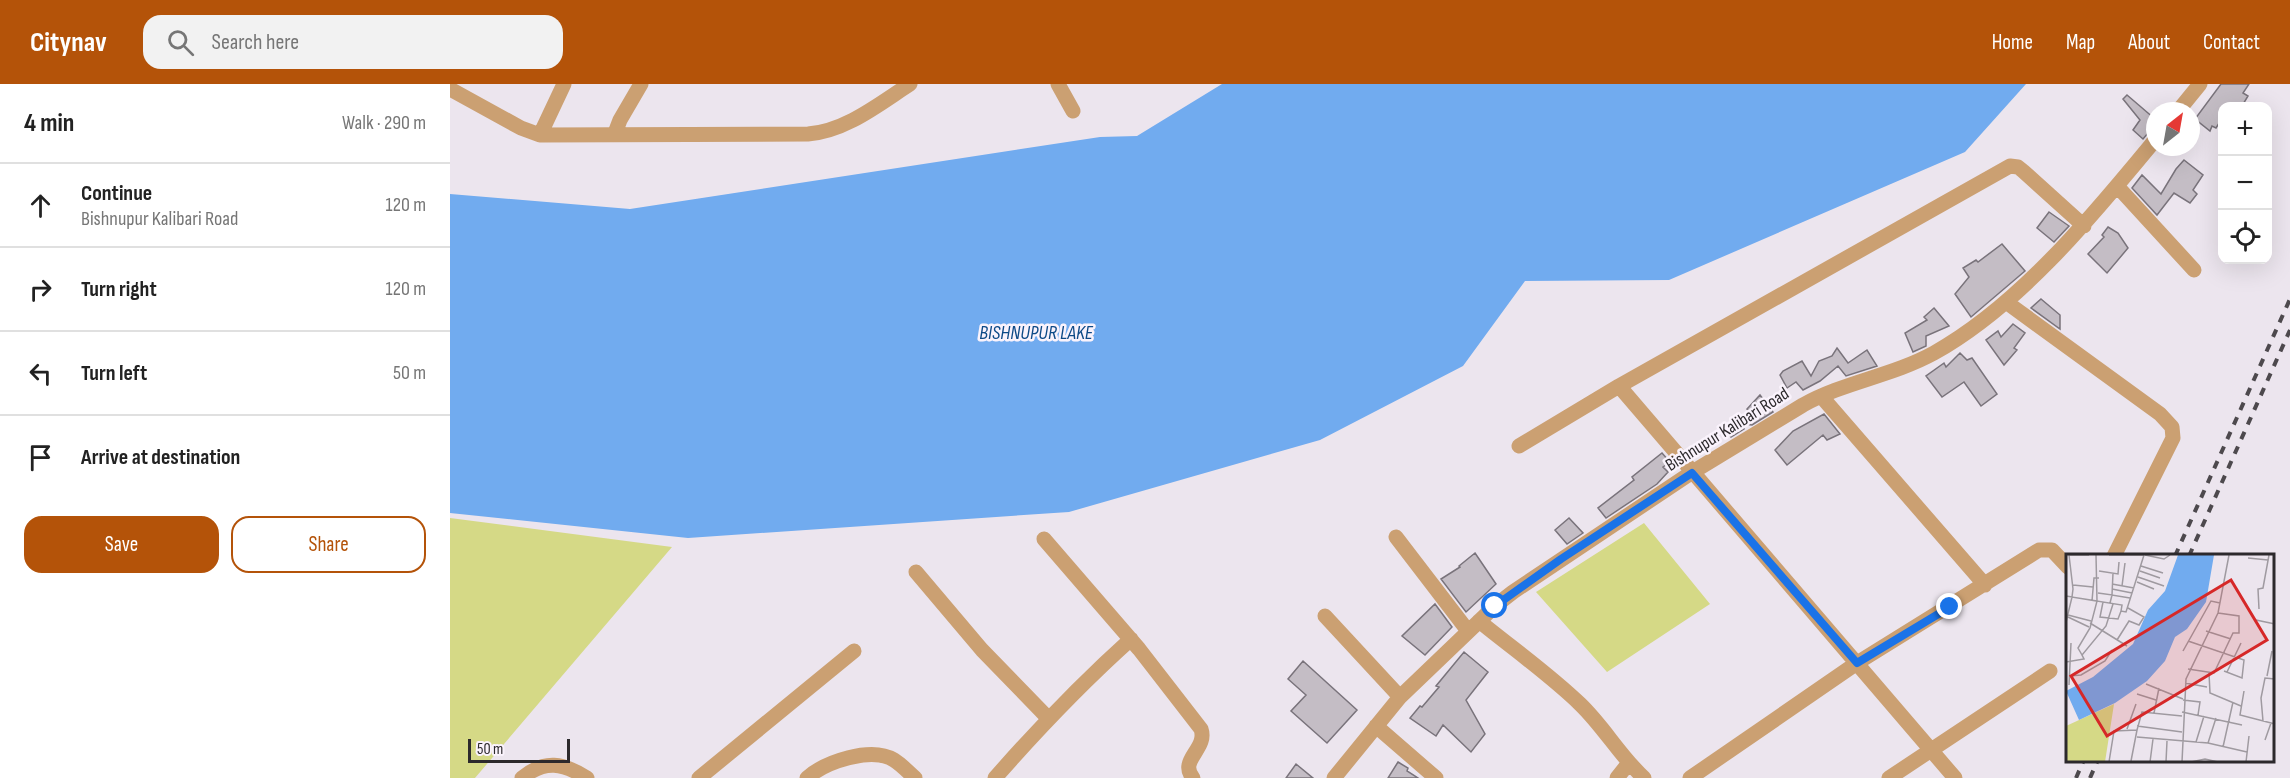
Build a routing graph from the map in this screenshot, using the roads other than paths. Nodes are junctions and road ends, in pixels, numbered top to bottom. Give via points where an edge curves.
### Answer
1 (564, 84) edge
2 (641, 84) edge
3 (910, 84) edge
4 (1058, 84) edge
5 (2200, 84) edge
6 (450, 89) edge
7 (2185, 102) edge
8 (1073, 111) dead end
9 (615, 133) junction
10 (540, 135) junction
11 (2146, 151) edge
12 (2117, 186) junction
13 (2084, 226) junction
14 (2194, 270) dead end
15 (2006, 302) junction
16 (1619, 386) junction
17 (1821, 396) junction
18 (1519, 446) dead end
19 (1692, 473) junction
20 (1396, 537) dead end
21 (1044, 539) dead end
22 (2115, 554) edge
23 (2066, 565) edge
24 (916, 572) dead end
25 (1985, 585) junction
26 (1325, 616) dead end
27 (1474, 626) junction
28 (1131, 639) junction
29 (854, 651) dead end
30 (1857, 663) junction
31 (2050, 671) dead end
32 (1400, 697) junction
33 (1048, 718) junction
34 (1376, 726) junction
35 (1930, 750) junction
36 (1628, 764) junction
37 (522, 778) edge
38 (587, 778) edge
39 (699, 778) edge
40 (807, 778) edge
41 (915, 778) edge
42 (995, 778) edge
43 (1193, 778) edge
44 (1334, 778) edge
45 (1436, 778) edge
46 (1617, 778) edge
47 (1644, 778) edge
48 (1690, 778) edge
49 (1889, 778) edge
50 (1955, 778) edge

1 - 10 street
2 - 9 street
3 - 9 street via 845,124 821,133
4 - 8 street
5 - 7 street
6 - 10 street
9 - 10 street
11 - 12 street, Bishnupur Kalibari Road
12 - 13 street, Bishnupur Kalibari Road
12 - 14 street
13 - 15 street, Bishnupur Kalibari Road
13 - 16 street via 2023,171 2010,166
15 - 17 street, Bishnupur Kalibari Road via 1932,354 1896,371
15 - 22 street via 2160,414 2172,427 2173,438
16 - 18 street
16 - 19 street
17 - 19 street, Bishnupur Kalibari Road
17 - 25 street
19 - 27 street, Bishnupur Kalibari Road via 1513,592
19 - 30 street
20 - 27 street
21 - 28 street
23 - 25 street via 2045,548
24 - 33 street via 982,650
25 - 30 street
26 - 32 street
27 - 32 street, Bishnupur Kalibari Road
27 - 36 street via 1579,703
28 - 33 street
28 - 43 street via 1203,732 1189,762 1188,772
29 - 39 street
30 - 35 street
30 - 48 street
31 - 35 street
32 - 34 street, Bishnupur Kalibari Road
33 - 42 street
34 - 44 street, Bishnupur Kalibari Road
34 - 45 street
35 - 49 street
35 - 50 street
36 - 46 street
36 - 47 street
37 - 38 street via 546,765 561,765
40 - 41 street via 849,756 869,755 892,759

